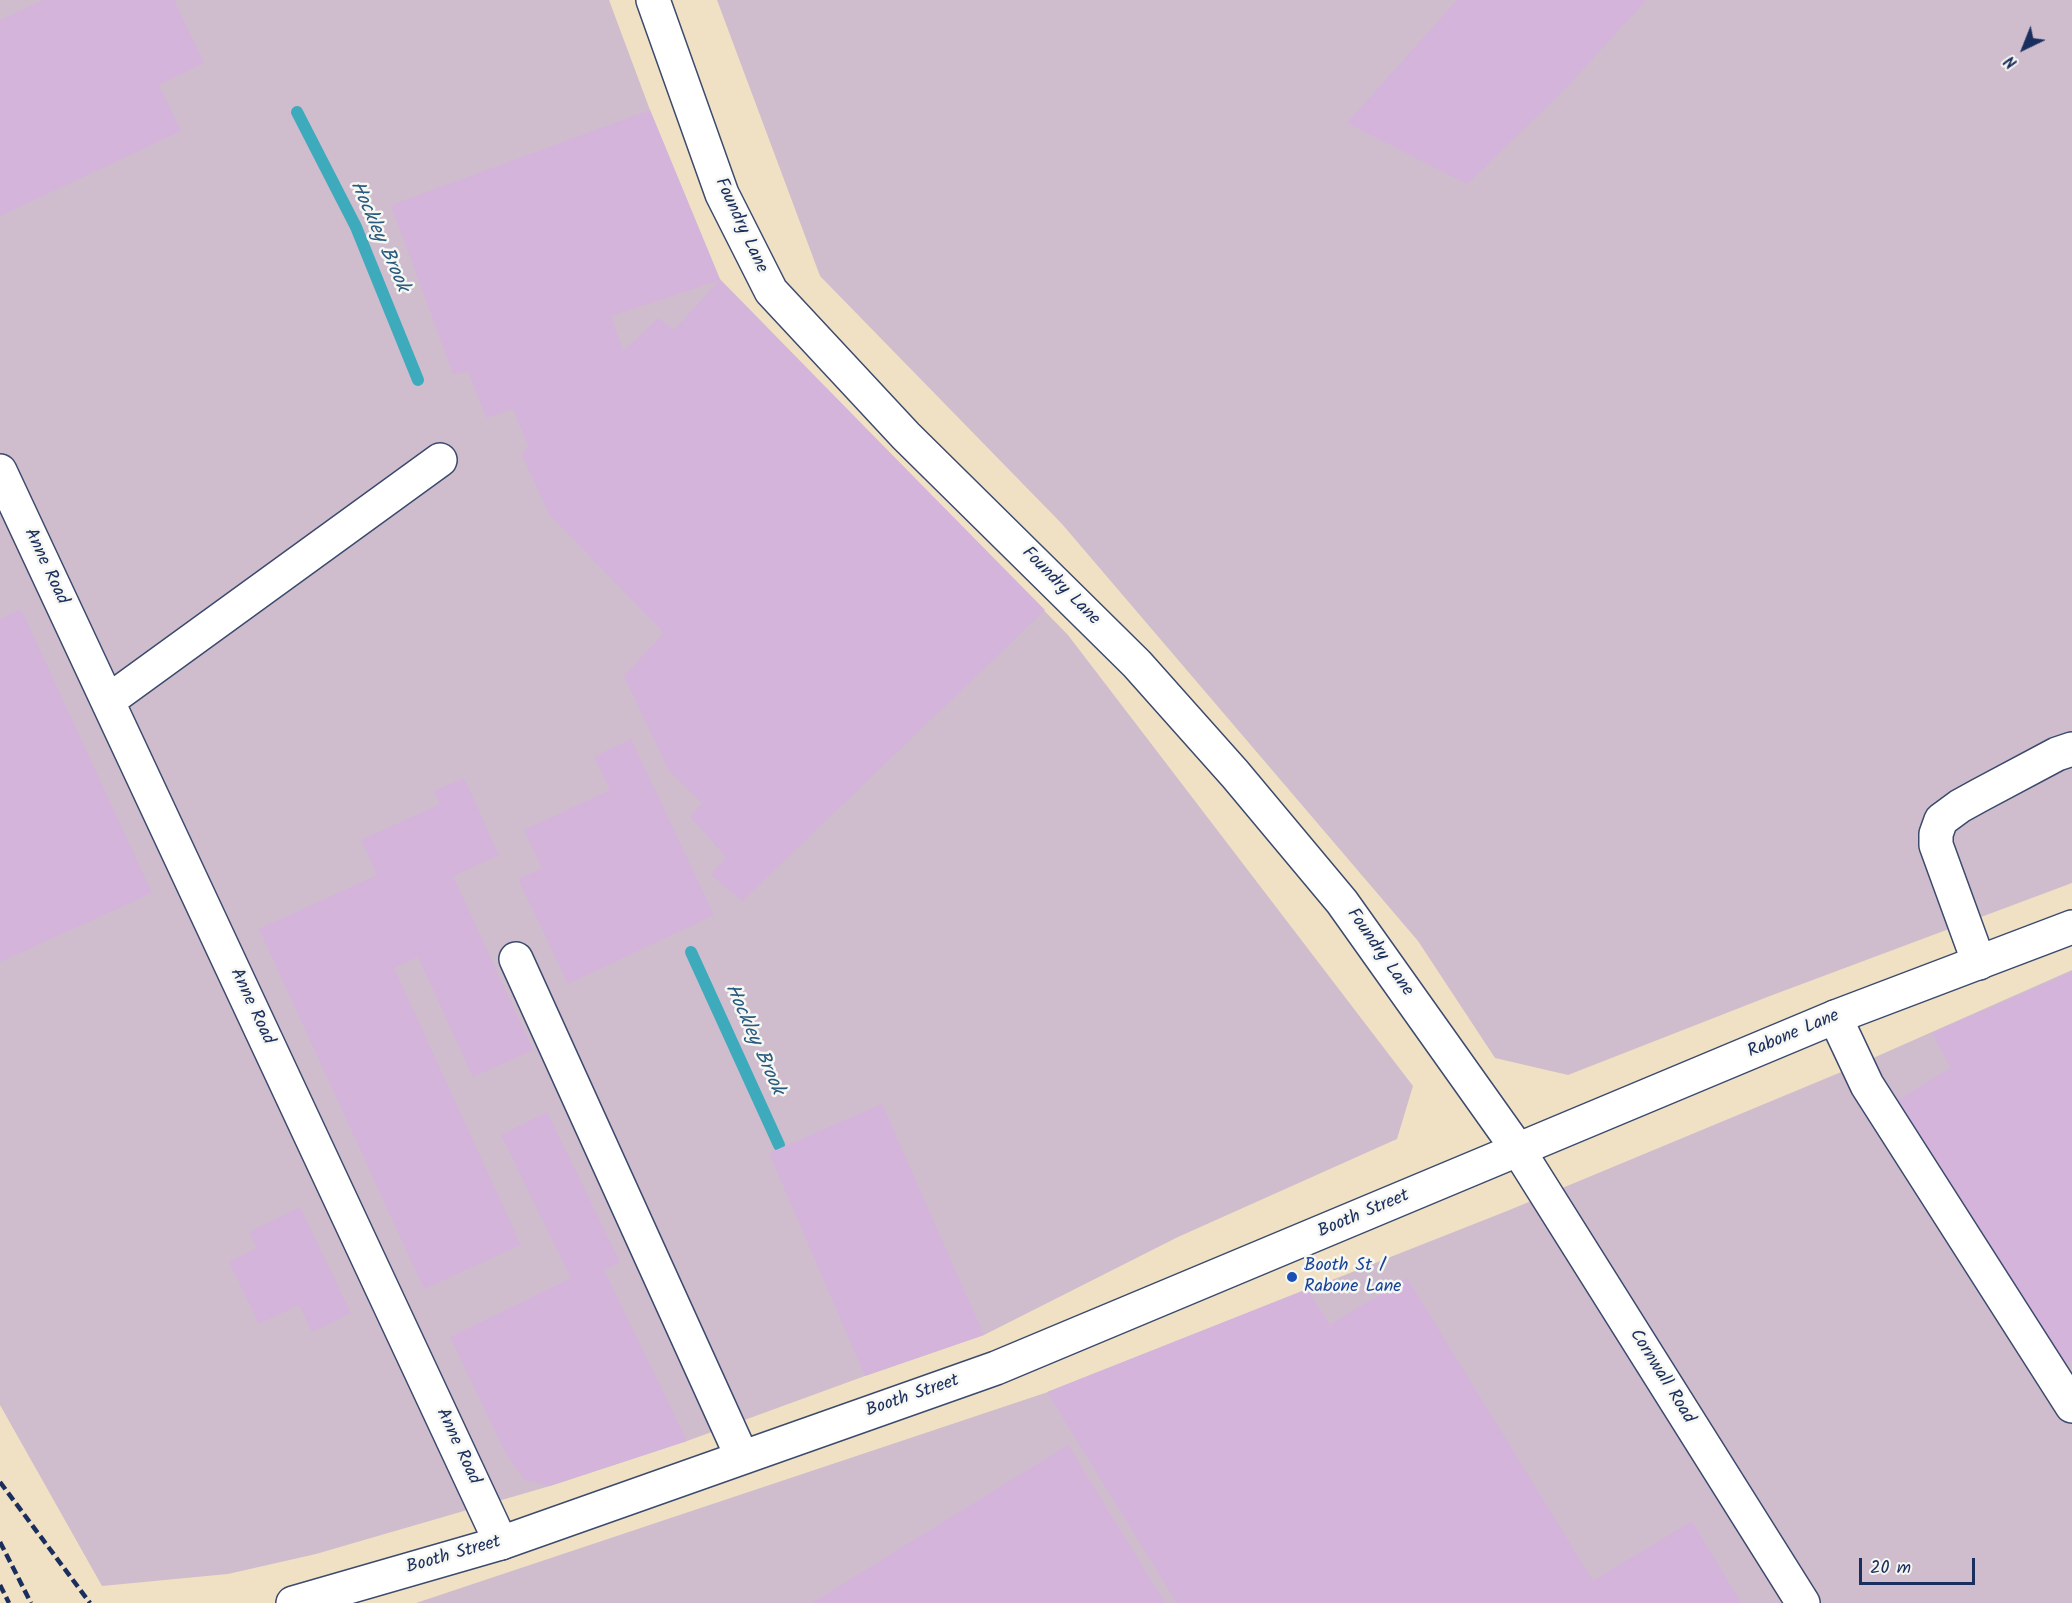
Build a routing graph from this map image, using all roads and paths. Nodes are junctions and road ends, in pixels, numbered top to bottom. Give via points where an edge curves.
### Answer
1 (653, 0) edge
2 (440, 459) dead end
3 (0, 471) edge
4 (108, 701) junction
5 (2072, 748) edge
6 (2072, 927) edge
7 (516, 959) dead end
8 (1980, 963) junction
9 (1835, 1017) junction
10 (1519, 1151) junction
11 (2072, 1406) edge
12 (742, 1457) junction
13 (501, 1543) junction
14 (293, 1603) edge
15 (1803, 1603) edge

1 - 10 street, Foundry Lane via 722,194 771,291 906,436 1137,664 1235,774 1342,902
2 - 4 street
3 - 4 street, Anne Road
4 - 13 street, Anne Road
5 - 8 street via 1980,795 1941,820 1936,845
6 - 8 street, Rabone Lane
7 - 12 street
8 - 9 street, Rabone Lane
9 - 10 street, Rabone Lane
9 - 11 street via 1867,1085
10 - 12 street, Booth Street via 996,1368
10 - 15 street, Cornwall Road
12 - 13 street, Booth Street
13 - 14 street, Booth Street

